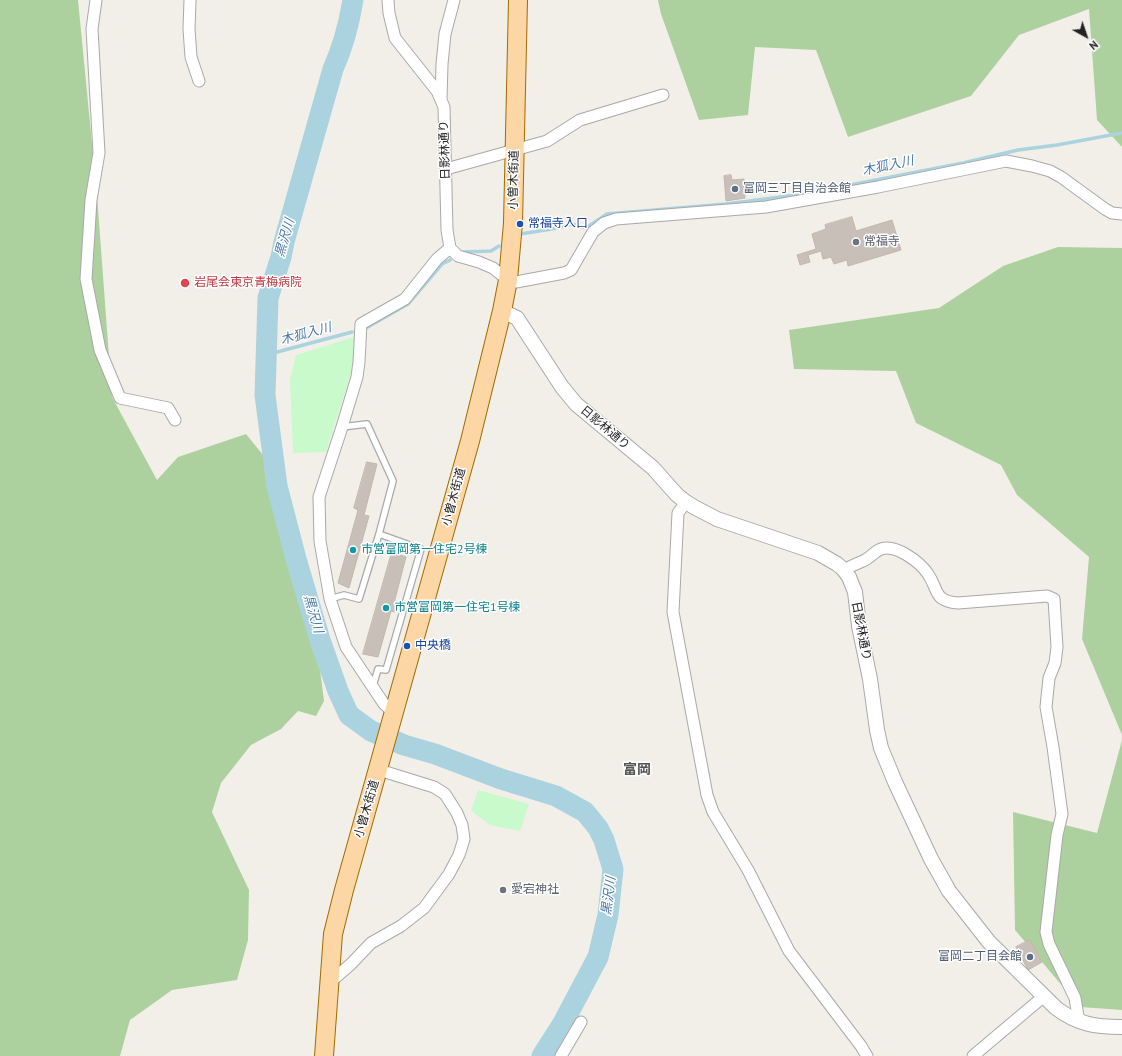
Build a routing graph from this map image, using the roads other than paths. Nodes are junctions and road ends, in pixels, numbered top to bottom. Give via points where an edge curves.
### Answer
1 (96, 0) edge
2 (190, 0) edge
3 (388, 0) edge
4 (454, 0) edge
5 (518, 0) edge
6 (199, 81) dead end
7 (663, 95) dead end
8 (441, 100) junction
9 (515, 150) junction
10 (446, 169) junction
11 (1122, 214) edge
12 (450, 248) junction
13 (508, 280) junction
14 (502, 311) junction
15 (175, 420) dead end
16 (342, 427) junction
17 (686, 502) junction
18 (379, 534) junction
19 (844, 570) junction
20 (330, 599) junction
21 (373, 688) junction
22 (393, 716) junction
23 (380, 763) junction
24 (329, 983) junction
25 (1043, 997) junction
26 (581, 1022) dead end
27 (1079, 1022) junction
28 (1122, 1027) edge
29 (324, 1056) edge
30 (561, 1056) edge
31 (867, 1056) edge
32 (974, 1056) edge

1 - 15 street via 92,29 99,153 91,200 86,279 100,350 120,398 168,408
2 - 6 street via 191,57
3 - 8 street, 日影林通り via 395,38 437,91
4 - 8 street via 445,34
5 - 9 main road, 小曽木街道
7 - 9 street via 580,120 547,141
8 - 10 street, 日影林通り
9 - 10 street
9 - 13 main road, 小曽木街道
10 - 12 street, 日影林通り via 447,230
11 - 13 street via 1105,209 1050,171 1006,161 766,207 616,219 604,223 593,232 571,270 516,282
12 - 13 street via 458,256 493,268
12 - 16 street via 437,259 405,300 361,324 357,377
13 - 14 main road, 小曽木街道
14 - 17 street, 日影林通り via 517,318 576,404 653,468
14 - 22 main road, 小曽木街道 via 468,448
16 - 18 lane via 367,424 393,481
16 - 20 street via 319,497 320,541
17 - 19 street, 日影林通り via 717,519 818,553
17 - 31 street via 678,513 673,612 707,795 713,812 748,870 789,951
18 - 20 lane via 359,599 344,595
18 - 21 lane via 421,549 386,670 378,669
19 - 25 street, 日影林通り via 854,592 881,748 898,789 949,891 989,942
19 - 27 street via 852,564 864,561 880,549 888,548 915,561 928,574 938,595 949,602 1047,596 1054,599 1057,648 1049,678 1046,707 1062,814 1054,856 1046,932 1074,998
20 - 21 street via 346,648
21 - 22 street
22 - 23 main road, 小曽木街道
23 - 24 main road, 小曽木街道 via 333,934
23 - 24 street via 434,786 445,794 457,813 464,839 449,874 424,908 372,944
24 - 29 main road, 小曽木街道
25 - 27 street, 日影林通り via 1068,1017
25 - 32 street
26 - 30 street
27 - 28 street, 日影林通り

